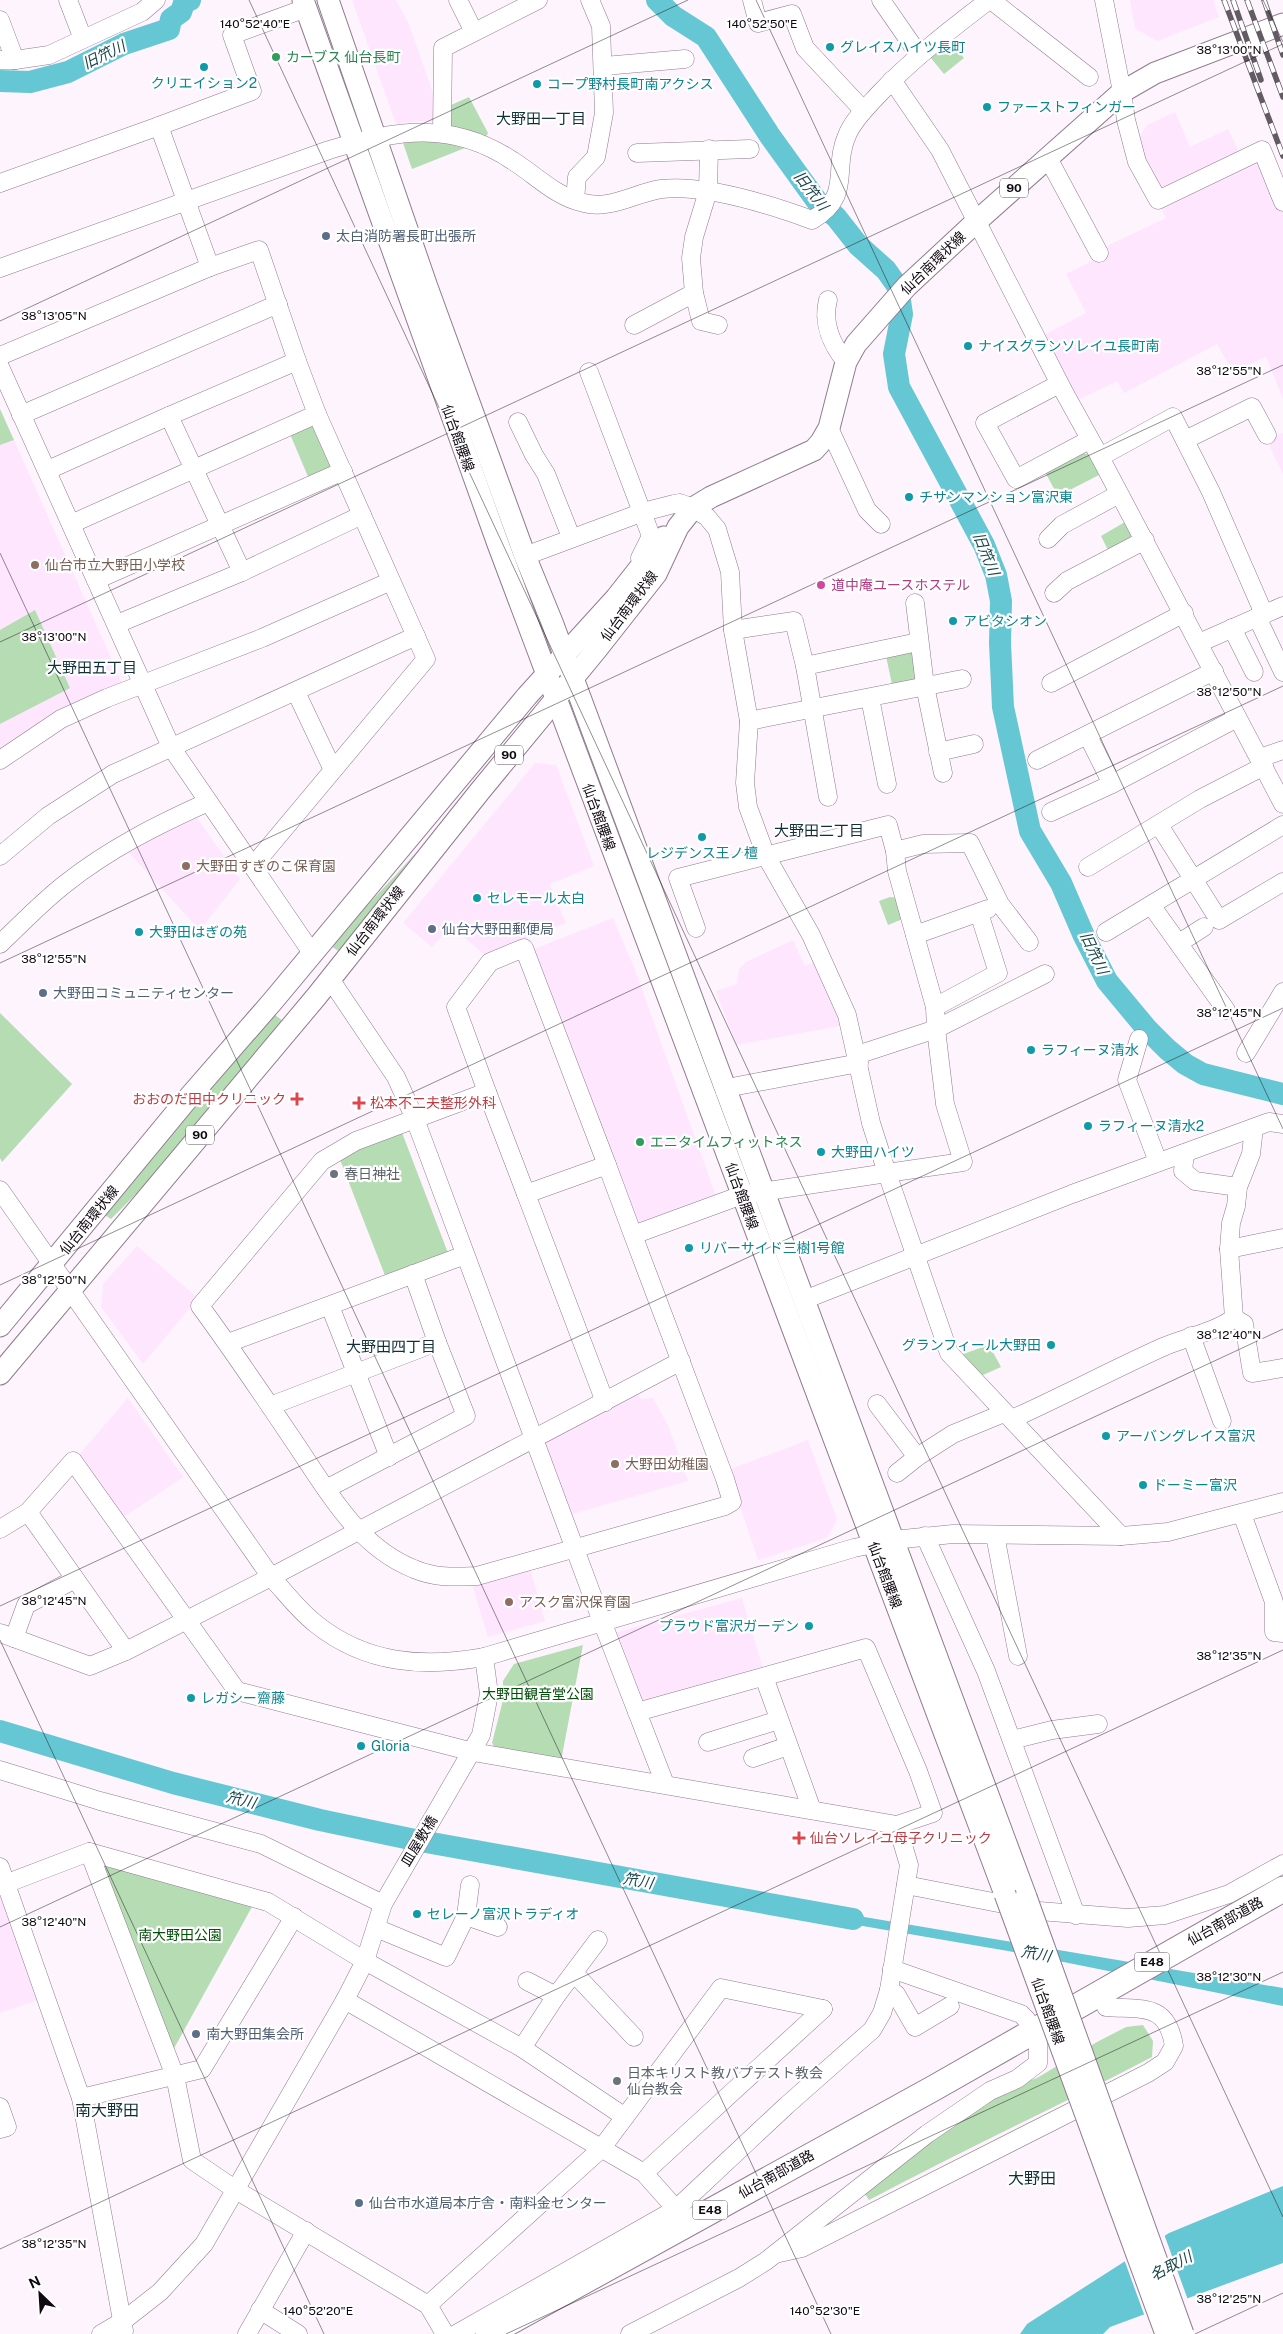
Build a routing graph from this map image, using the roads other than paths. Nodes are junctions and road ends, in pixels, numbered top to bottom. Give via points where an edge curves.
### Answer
1 (68, 0) edge
2 (156, 0) edge
3 (328, 0) edge
4 (458, 0) edge
5 (538, 0) edge
6 (590, 0) edge
7 (752, 0) edge
8 (881, 0) edge
9 (1104, 0) edge
10 (982, 2) edge
11 (305, 4) edge
12 (140, 6) edge
13 (0, 20) edge
14 (1283, 24) edge
15 (474, 32) junction
16 (1283, 35) edge
17 (83, 39) junction
18 (1219, 47) junction
19 (919, 55) junction
20 (684, 59) dead end
21 (7, 60) edge
22 (604, 66) junction
23 (1089, 77) dead end
24 (892, 80) junction
25 (1122, 92) junction
26 (863, 110) junction
27 (159, 126) junction
28 (442, 132) junction
29 (365, 140) junction
30 (709, 149) junction
31 (750, 149) dead end
32 (637, 153) dead end
33 (1048, 158) junction
34 (0, 183) edge
35 (708, 191) junction
36 (575, 200) junction
37 (187, 202) junction
38 (1283, 202) edge
39 (976, 221) junction
40 (1099, 253) dead end
41 (210, 267) junction
42 (0, 268) edge
43 (694, 293) junction
44 (828, 300) dead end
45 (278, 304) junction
46 (634, 325) dead end
47 (718, 325) dead end
48 (0, 356) edge
49 (297, 361) junction
50 (846, 362) junction
51 (0, 367) edge
52 (589, 372) dead end
53 (1059, 384) junction
54 (318, 414) junction
55 (21, 415) junction
56 (169, 416) junction
57 (518, 422) dead end
58 (829, 428) junction
59 (1267, 436) dead end
60 (1089, 440) junction
61 (1185, 440) junction
62 (1100, 456) junction
63 (193, 469) junction
64 (48, 470) junction
65 (344, 471) junction
66 (1119, 494) junction
67 (693, 508) junction
68 (643, 512) junction
69 (362, 515) junction
70 (71, 524) junction
71 (881, 524) dead end
72 (221, 526) junction
73 (678, 526) junction
74 (571, 538) junction
75 (1048, 538) dead end
76 (1145, 540) junction
77 (526, 556) junction
78 (242, 572) junction
79 (96, 580) junction
80 (391, 581) junction
81 (1054, 594) dead end
82 (616, 598) junction
83 (915, 603) dead end
84 (1283, 606) edge
85 (1184, 613) junction
86 (1261, 616) junction
87 (117, 624) junction
88 (1232, 628) junction
89 (733, 630) junction
90 (416, 636) junction
91 (918, 642) junction
92 (1199, 643) junction
93 (564, 656) junction
94 (805, 666) junction
95 (1214, 671) junction
96 (1254, 672) dead end
97 (1283, 672) edge
98 (547, 675) junction
99 (572, 679) junction
100 (962, 679) dead end
101 (1051, 683) dead end
102 (143, 685) junction
103 (925, 686) junction
104 (296, 692) junction
105 (556, 698) junction
106 (870, 698) junction
107 (812, 709) junction
108 (1237, 718) junction
109 (749, 720) junction
110 (1088, 736) junction
111 (974, 744) dead end
112 (171, 747) junction
113 (1283, 750) edge
114 (938, 752) junction
115 (0, 760) edge
116 (1037, 760) dead end
117 (1262, 762) junction
118 (333, 770) junction
119 (943, 773) dead end
120 (887, 784) dead end
121 (1112, 784) junction
122 (828, 797) dead end
123 (208, 802) junction
124 (1283, 804) edge
125 (1051, 812) dead end
126 (1159, 825) junction
127 (1283, 825) edge
128 (895, 851) junction
129 (0, 856) edge
130 (766, 856) junction
131 (252, 866) junction
132 (1088, 867) dead end
133 (1193, 879) junction
134 (1283, 882) edge
135 (1000, 904) junction
136 (1151, 905) junction
137 (978, 913) junction
138 (1204, 927) dead end
139 (696, 928) dead end
140 (1106, 932) dead end
141 (915, 936) junction
142 (1029, 942) dead end
143 (1178, 943) junction
144 (0, 944) edge
145 (312, 953) junction
146 (1046, 974) dead end
147 (330, 978) junction
148 (1283, 992) edge
149 (935, 1007) junction
150 (1226, 1010) dead end
151 (936, 1029) junction
152 (1139, 1039) dead end
153 (1246, 1053) dead end
154 (858, 1059) junction
155 (725, 1091) junction
156 (487, 1092) junction
157 (415, 1119) junction
158 (1283, 1124) edge
159 (1254, 1128) junction
160 (1185, 1153) junction
161 (1158, 1162) junction
162 (607, 1165) junction
163 (887, 1173) junction
164 (1238, 1187) junction
165 (0, 1190) edge
166 (752, 1193) junction
167 (526, 1194) junction
168 (633, 1235) junction
169 (1283, 1238) edge
170 (1229, 1249) junction
171 (465, 1255) junction
172 (914, 1255) junction
173 (52, 1264) junction
174 (413, 1274) junction
175 (71, 1291) junction
176 (804, 1300) junction
177 (330, 1306) junction
178 (1234, 1318) junction
179 (0, 1326) edge
180 (1191, 1336) junction
181 (437, 1342) junction
182 (228, 1343) junction
183 (681, 1362) junction
184 (1283, 1368) edge
185 (356, 1373) junction
186 (0, 1374) edge
187 (605, 1402) junction
188 (877, 1404) dead end
189 (270, 1406) junction
190 (1008, 1416) junction
191 (1222, 1421) dead end
192 (534, 1440) junction
193 (389, 1457) junction
194 (917, 1457) junction
195 (897, 1473) dead end
196 (326, 1489) junction
197 (1283, 1502) edge
198 (28, 1512) junction
199 (1242, 1514) junction
200 (0, 1529) edge
201 (358, 1531) junction
202 (995, 1535) junction
203 (925, 1536) junction
204 (1121, 1536) junction
205 (883, 1542) junction
206 (574, 1548) junction
207 (271, 1577) junction
208 (75, 1580) junction
209 (187, 1619) junction
210 (602, 1621) junction
211 (1283, 1633) edge
212 (7, 1636) edge
213 (126, 1651) junction
214 (1018, 1656) dead end
215 (484, 1657) junction
216 (764, 1676) junction
217 (637, 1712) junction
218 (779, 1720) junction
219 (1088, 1721) dead end
220 (1012, 1740) junction
221 (708, 1742) dead end
222 (788, 1746) junction
223 (472, 1752) junction
224 (753, 1758) dead end
225 (0, 1770) edge
226 (665, 1784) junction
227 (812, 1810) junction
228 (897, 1825) junction
229 (89, 1852) junction
230 (1283, 1864) edge
231 (2, 1879) edge
232 (470, 1885) dead end
233 (1283, 1889) edge
234 (905, 1890) junction
235 (1016, 1896) junction
236 (383, 1904) junction
237 (1076, 1915) junction
238 (466, 1916) junction
239 (294, 1917) junction
240 (498, 1927) dead end
241 (376, 1928) junction
242 (598, 1940) dead end
243 (365, 1961) junction
244 (893, 1965) junction
245 (574, 1973) junction
246 (527, 1981) dead end
247 (889, 1990) junction
248 (556, 1996) junction
249 (345, 2000) junction
250 (1099, 2001) junction
251 (950, 2006) dead end
252 (1027, 2020) dead end
253 (634, 2037) dead end
254 (1038, 2039) dead end
255 (522, 2048) junction
256 (175, 2076) junction
257 (934, 2088) junction
258 (81, 2098) junction
259 (0, 2107) edge
260 (626, 2117) junction
261 (0, 2129) edge
262 (601, 2149) junction
263 (644, 2174) junction
264 (236, 2190) junction
265 (676, 2209) junction
266 (306, 2231) junction
267 (775, 2254) junction
268 (428, 2305) junction
269 (260, 2310) junction
270 (124, 2327) edge
271 (101, 2334) edge
272 (247, 2334) edge
273 (298, 2334) edge
274 (445, 2334) edge
275 (456, 2334) edge
276 (488, 2334) edge
277 (522, 2334) edge
278 (630, 2334) edge
279 (1166, 2334) edge
280 (1183, 2334) edge

1 - 17 street
2 - 12 street
3 - 29 main road, 仙台館腰線
4 - 15 street
5 - 15 street
6 - 22 street via 602,26
7 - 26 street via 758,24 792,14 805,48
8 - 19 street
9 - 25 street
10 - 19 street
10 - 23 street
11 - 27 street via 232,35 252,91
11 - 29 main road, 仙台館腰線
12 - 17 street
13 - 21 street
14 - 18 main road, 仙台南環状線 / 90
15 - 28 street via 443,48
16 - 18 main road, 仙台南環状線 / 90
17 - 21 street via 49,55
18 - 25 main road, 仙台南環状線 / 90 via 1155,73
19 - 24 street
20 - 22 street
22 - 36 street via 604,113 596,157 577,178
24 - 26 street
24 - 39 street via 940,150
25 - 33 main road, 仙台南環状線 / 90
25 - 38 street via 1138,162 1158,200 1262,150
26 - 35 street via 848,132 841,156 837,196 812,220
27 - 34 street
27 - 37 street
28 - 29 street via 410,132
28 - 36 street via 482,143 515,162 553,191
29 - 37 street
29 - 77 main road, 仙台館腰線
29 - 98 main road, 仙台館腰線 via 450,417
30 - 31 street
30 - 32 street
30 - 35 street
33 - 39 main road, 仙台南環状線 / 90
33 - 40 street
35 - 36 street via 661,190 614,203 586,204
35 - 43 street via 690,258
37 - 41 street
37 - 42 street
39 - 50 main road, 仙台南環状線 / 90 via 907,286 872,324
39 - 53 street
41 - 45 street via 259,250
41 - 48 street
43 - 46 street
43 - 47 street via 701,321
44 - 50 street via 828,330
45 - 49 street
45 - 55 street
49 - 54 street
49 - 56 street
50 - 58 main road, 仙台南環状線 / 90
51 - 55 street
52 - 68 street
53 - 60 street
53 - 60 street via 985,423 1016,479
54 - 63 street
54 - 65 street
55 - 64 street
56 - 63 street
56 - 64 street
57 - 74 street via 546,474
58 - 67 main road, 仙台南環状線 / 90 via 814,450 710,497
58 - 71 street via 867,510
59 - 61 street via 1252,407
60 - 62 street
61 - 62 street via 1173,417
61 - 86 street
62 - 66 street
63 - 70 street
63 - 72 street
64 - 70 street
65 - 69 street
65 - 72 street
66 - 75 street via 1062,525
66 - 76 street
67 - 68 street via 680,503
67 - 73 main road, 90
67 - 89 street via 712,522 722,543 730,572
68 - 74 street
68 - 82 street via 651,536
69 - 78 street
69 - 80 street
70 - 79 street
72 - 78 street
72 - 79 street
73 - 82 main road, 仙台南環状線 / 90 via 665,536
73 - 99 main road, 仙台南環状線 / 90 via 656,574
74 - 77 street
76 - 81 street via 1067,581
76 - 85 street
77 - 93 main road, 仙台館腰線
78 - 87 street
79 - 87 street
80 - 90 street
80 - 102 street via 262,638
82 - 93 main road, 仙台南環状線 / 90
83 - 91 street
84 - 86 street
85 - 92 street
85 - 101 street
86 - 88 street
86 - 97 street
87 - 102 street
88 - 92 street
88 - 96 street
89 - 94 street via 794,621
89 - 109 street
90 - 104 street
90 - 118 street via 426,659
91 - 94 street
91 - 103 street
92 - 95 street
93 - 98 main road, 仙台南環状線 / 90
93 - 99 main road, 仙台館腰線
94 - 107 street
95 - 108 street
95 - 110 street
98 - 105 main road, 仙台館腰線
98 - 145 main road, 仙台南環状線 / 90
99 - 105 main road, 仙台南環状線 / 90
99 - 155 main road, 仙台館腰線
100 - 103 street
102 - 112 street
102 - 115 street via 61,719
103 - 106 street
103 - 114 street
104 - 112 street
104 - 118 street
105 - 147 main road, 仙台南環状線 / 90
105 - 166 main road, 仙台館腰線
106 - 107 street
106 - 120 street
107 - 109 street
107 - 122 street
108 - 117 street
108 - 121 street
109 - 130 street via 746,791 748,807
110 - 116 street
110 - 121 street
111 - 114 street
112 - 123 street
112 - 129 street via 88,789 48,816
113 - 117 street
114 - 119 street
117 - 124 street
117 - 126 street
118 - 131 street
121 - 125 street
123 - 131 street
123 - 144 street via 123,843 85,868
126 - 132 street
126 - 133 street
127 - 133 street
128 - 130 street via 888,825
128 - 135 street via 923,844 970,842
128 - 141 street via 897,871
130 - 139 street via 678,878
130 - 154 street via 811,935 847,1015
131 - 145 street
133 - 134 street via 1219,920
133 - 136 street
135 - 137 street
135 - 142 street
136 - 140 street
136 - 143 street
137 - 141 street
137 - 149 street via 998,973
138 - 143 street
141 - 149 street
143 - 150 street
145 - 173 main road, 仙台南環状線 / 90
146 - 151 street
147 - 157 street via 396,1077
147 - 175 main road, 仙台南環状線 / 90
148 - 153 street
149 - 151 street
151 - 154 street
151 - 163 street via 945,1104 963,1162
152 - 161 street via 1127,1080
154 - 155 street
154 - 163 street via 871,1123
155 - 166 main road, 仙台館腰線
156 - 157 street
156 - 162 street via 456,1006 490,962 524,948
156 - 167 street
157 - 171 street
157 - 182 street via 356,1140 322,1162 212,1291 200,1306
158 - 159 street via 1269,1122
159 - 160 street
159 - 164 street via 1251,1154
160 - 161 street
160 - 164 street via 1183,1171 1195,1181
161 - 172 street
162 - 167 street
162 - 168 street
163 - 166 street
163 - 172 street
164 - 170 street
165 - 173 street
166 - 168 street
166 - 176 main road, 仙台館腰線
166 - 205 main road, 仙台館腰線
167 - 187 street
168 - 183 street
169 - 170 street
170 - 178 street
171 - 174 street
171 - 192 street
172 - 176 street
172 - 190 street via 949,1353
173 - 175 street
173 - 179 main road, 仙台南環状線 / 90
174 - 177 street
174 - 181 street
175 - 186 main road, 仙台南環状線 / 90
175 - 207 street
176 - 205 main road, 仙台館腰線
177 - 182 street
177 - 185 street
178 - 180 street via 1224,1325
178 - 184 street via 1244,1324 1252,1374
180 - 190 street via 1118,1367 1072,1392
180 - 191 street
181 - 185 street
181 - 193 street via 466,1416
182 - 189 street
183 - 187 street
183 - 206 street via 726,1478 732,1502
185 - 189 street
185 - 193 street
187 - 192 street
188 - 194 street
189 - 196 street
190 - 194 street via 953,1434
190 - 204 street
192 - 201 street
192 - 206 street
193 - 196 street
194 - 195 street
196 - 201 street
197 - 199 street
198 - 200 street
198 - 208 street
198 - 209 street via 73,1461
199 - 204 street via 1168,1532
199 - 211 street via 1274,1602 1274,1632
201 - 206 street via 412,1569 441,1578 477,1576
201 - 207 street
202 - 203 street
202 - 204 street
202 - 214 street
203 - 205 street
203 - 220 street via 986,1671
205 - 210 street
205 - 235 main road, 仙台館腰線
206 - 210 street
207 - 209 street
207 - 215 street via 316,1624 366,1652 395,1661 440,1663
208 - 212 street via 26,1605
208 - 213 street
209 - 213 street
209 - 223 street via 238,1691
210 - 215 street
210 - 217 street
212 - 213 street via 90,1666
215 - 223 street, 皿屋敷橋 via 489,1694 481,1735
216 - 217 street
216 - 218 street
216 - 228 street via 866,1648 933,1813
217 - 226 street
218 - 221 street
218 - 222 street
219 - 220 street
220 - 237 street
222 - 224 street
222 - 227 street
223 - 226 street
223 - 236 street, 皿屋敷橋
225 - 236 street via 100,1801 261,1844
226 - 227 street
227 - 228 street
228 - 234 street via 909,1865
229 - 231 street
229 - 239 street via 268,1902
229 - 256 street
230 - 237 street via 1229,1894 1166,1915 1128,1918
231 - 258 street
232 - 238 street
233 - 250 highway, 仙台南部道路 / E48 via 1212,1929
234 - 237 street
234 - 244 street
235 - 279 main road, 仙台館腰線, bridge
235 - 280 main road, 仙台館腰線, bridge
236 - 241 street, 皿屋敷橋
238 - 240 street
238 - 241 street via 451,1960
239 - 243 street
239 - 256 street via 202,2069
241 - 243 street, 皿屋敷橋
242 - 245 street
243 - 249 street, 皿屋敷橋
243 - 255 street
244 - 247 street
244 - 252 street via 1021,2014
245 - 248 street
245 - 253 street
246 - 248 street
247 - 251 street via 896,1994 915,2027
247 - 265 street via 882,2013 872,2030
248 - 255 street
249 - 262 street
249 - 264 street, 皿屋敷橋
250 - 257 highway, 仙台南部道路 / E48
250 - 267 street via 1163,2016 1172,2031 1174,2046 1165,2062 802,2248
254 - 267 street via 1038,2063 1031,2070 990,2091 927,2134
255 - 260 street
256 - 258 street
256 - 264 street via 192,2160
257 - 276 highway, 仙台南部道路 / E48
257 - 277 highway, 仙台南部道路 / E48
258 - 270 street
259 - 261 street via 7,2127
260 - 262 street
260 - 263 street via 721,1988 822,2009
262 - 263 street
262 - 268 street
263 - 265 street
264 - 266 street
264 - 270 street, 皿屋敷橋 via 204,2244 187,2265
265 - 275 street
266 - 268 street
266 - 269 street
267 - 278 street via 739,2278
268 - 274 street
269 - 272 street
269 - 273 street
270 - 271 street, 皿屋敷橋

